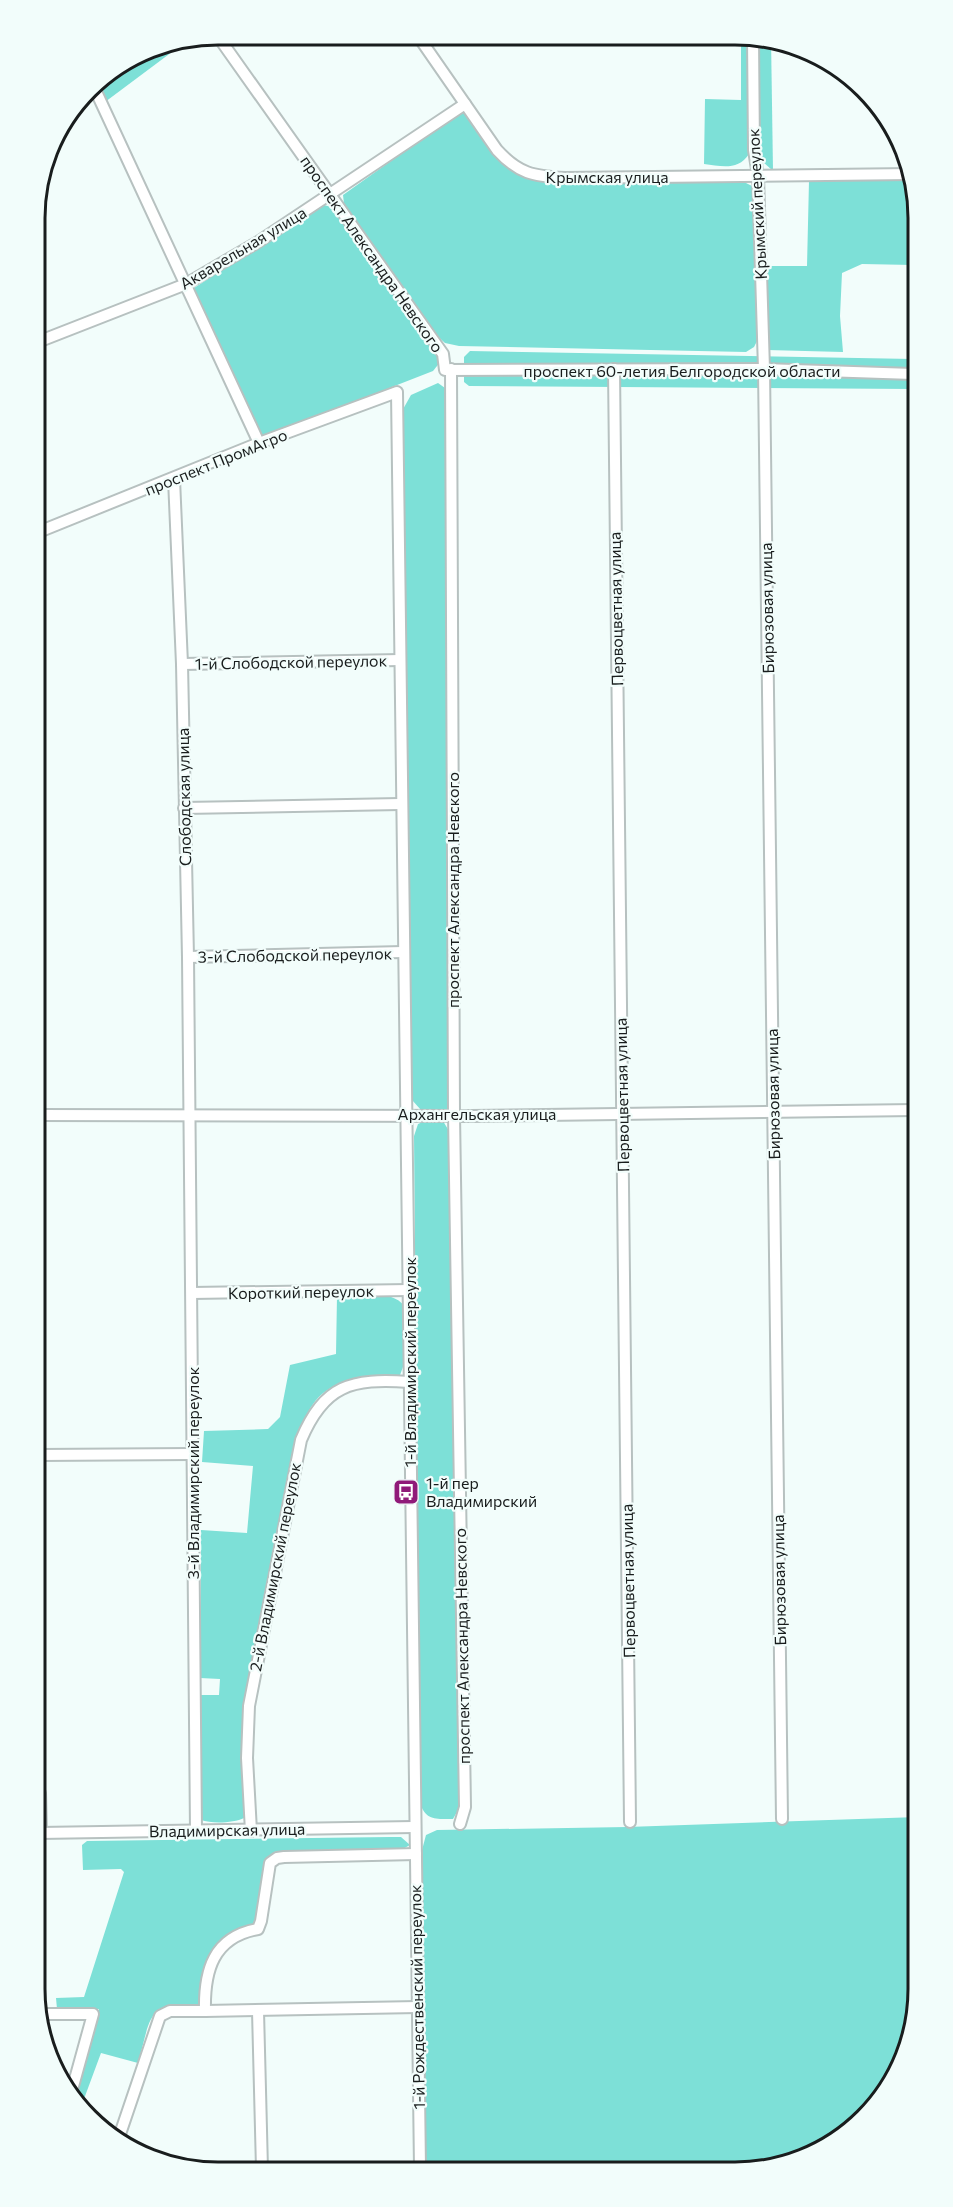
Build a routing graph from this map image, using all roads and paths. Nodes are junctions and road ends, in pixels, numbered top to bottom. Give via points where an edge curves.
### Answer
1 (224, 45) edge
2 (424, 45) edge
3 (753, 46) edge
4 (98, 95) edge
5 (465, 104) junction
6 (902, 174) edge
7 (758, 176) junction
8 (331, 194) junction
9 (186, 284) junction
10 (45, 339) edge
11 (451, 369) junction
12 (614, 369) junction
13 (764, 369) junction
14 (908, 374) edge
15 (259, 443) junction
16 (174, 479) junction
17 (45, 529) edge
18 (400, 660) junction
19 (182, 664) junction
20 (400, 804) junction
21 (184, 808) junction
22 (403, 952) junction
23 (188, 957) junction
24 (908, 1110) edge
25 (774, 1111) junction
26 (407, 1114) junction
27 (622, 1114) junction
28 (45, 1115) edge
29 (189, 1115) junction
30 (454, 1115) junction
31 (409, 1290) junction
32 (192, 1293) junction
33 (409, 1382) junction
34 (192, 1454) junction
35 (45, 1455) edge
36 (782, 1819) dead end
37 (630, 1822) dead end
38 (459, 1824) dead end
39 (414, 1827) junction
40 (196, 1831) junction
41 (251, 1831) junction
42 (45, 1833) edge
43 (416, 1854) junction
44 (418, 2007) junction
45 (206, 2011) junction
46 (258, 2011) junction
47 (46, 2014) edge
48 (74, 2084) edge
49 (121, 2132) edge
50 (262, 2162) edge
51 (420, 2162) edge

1 - 8 street, проспект Александра Невского
2 - 5 street, Крымская улица
3 - 7 street, Крымский переулок via 754,150
4 - 9 street
5 - 7 street, Крымская улица via 512,166 534,176
5 - 8 street, Акварельная улица
6 - 7 street, Крымская улица
7 - 13 street, Крымский переулок
8 - 9 street, Акварельная улица
8 - 11 street, проспект Александра Невского via 443,354 445,370
9 - 10 street, Акварельная улица
9 - 15 street
11 - 12 street, проспект 60-летия Белгородской области
11 - 30 street, проспект Александра Невского
12 - 13 street, проспект 60-летия Белгородской области
12 - 27 street, Первоцветная улица
13 - 14 street, проспект 60-летия Белгородской области
13 - 25 street, Бирюзовая улица
15 - 16 street, проспект ПромАгро
15 - 18 street, проспект ПромАгро via 397,392
16 - 17 street, проспект ПромАгро
16 - 19 street, Слободская улица
18 - 19 street, 1-й Слободской переулок
18 - 20 street
19 - 21 street, Слободская улица
20 - 21 street
20 - 22 street
21 - 23 street, Слободская улица
22 - 23 street, 3-й Слободской переулок
22 - 26 street
23 - 29 street, Слободская улица
24 - 25 street, Архангельская улица
25 - 27 street, Архангельская улица
25 - 36 street, Бирюзовая улица
26 - 29 street, Архангельская улица
26 - 30 street, Архангельская улица
26 - 31 street, 1-й Владимирский переулок
27 - 30 street, Архангельская улица
27 - 37 street, Первоцветная улица
28 - 29 street, Архангельская улица
29 - 32 street, 3-й Владимирский переулок
30 - 38 street, проспект Александра Невского via 465,1807
31 - 32 street, Короткий переулок
31 - 33 street, 1-й Владимирский переулок
32 - 34 street, 3-й Владимирский переулок
33 - 39 street, 1-й Владимирский переулок
33 - 41 street, 2-й Владимирский переулок via 342,1388 311,1415 301,1440 249,1706
34 - 35 street
34 - 40 street, 3-й Владимирский переулок
39 - 41 street, Владимирская улица
39 - 43 street, 1-й Рождественский переулок
40 - 41 street, Владимирская улица
40 - 42 street, Владимирская улица
43 - 44 street, 1-й Рождественский переулок
43 - 45 street via 277,1858 267,1870 258,1929 236,1935 213,1959 206,1974
44 - 46 street
44 - 51 street, 1-й Рождественский переулок
45 - 46 street
45 - 49 street via 170,2011 160,2016
46 - 50 street
47 - 48 street via 93,2014

